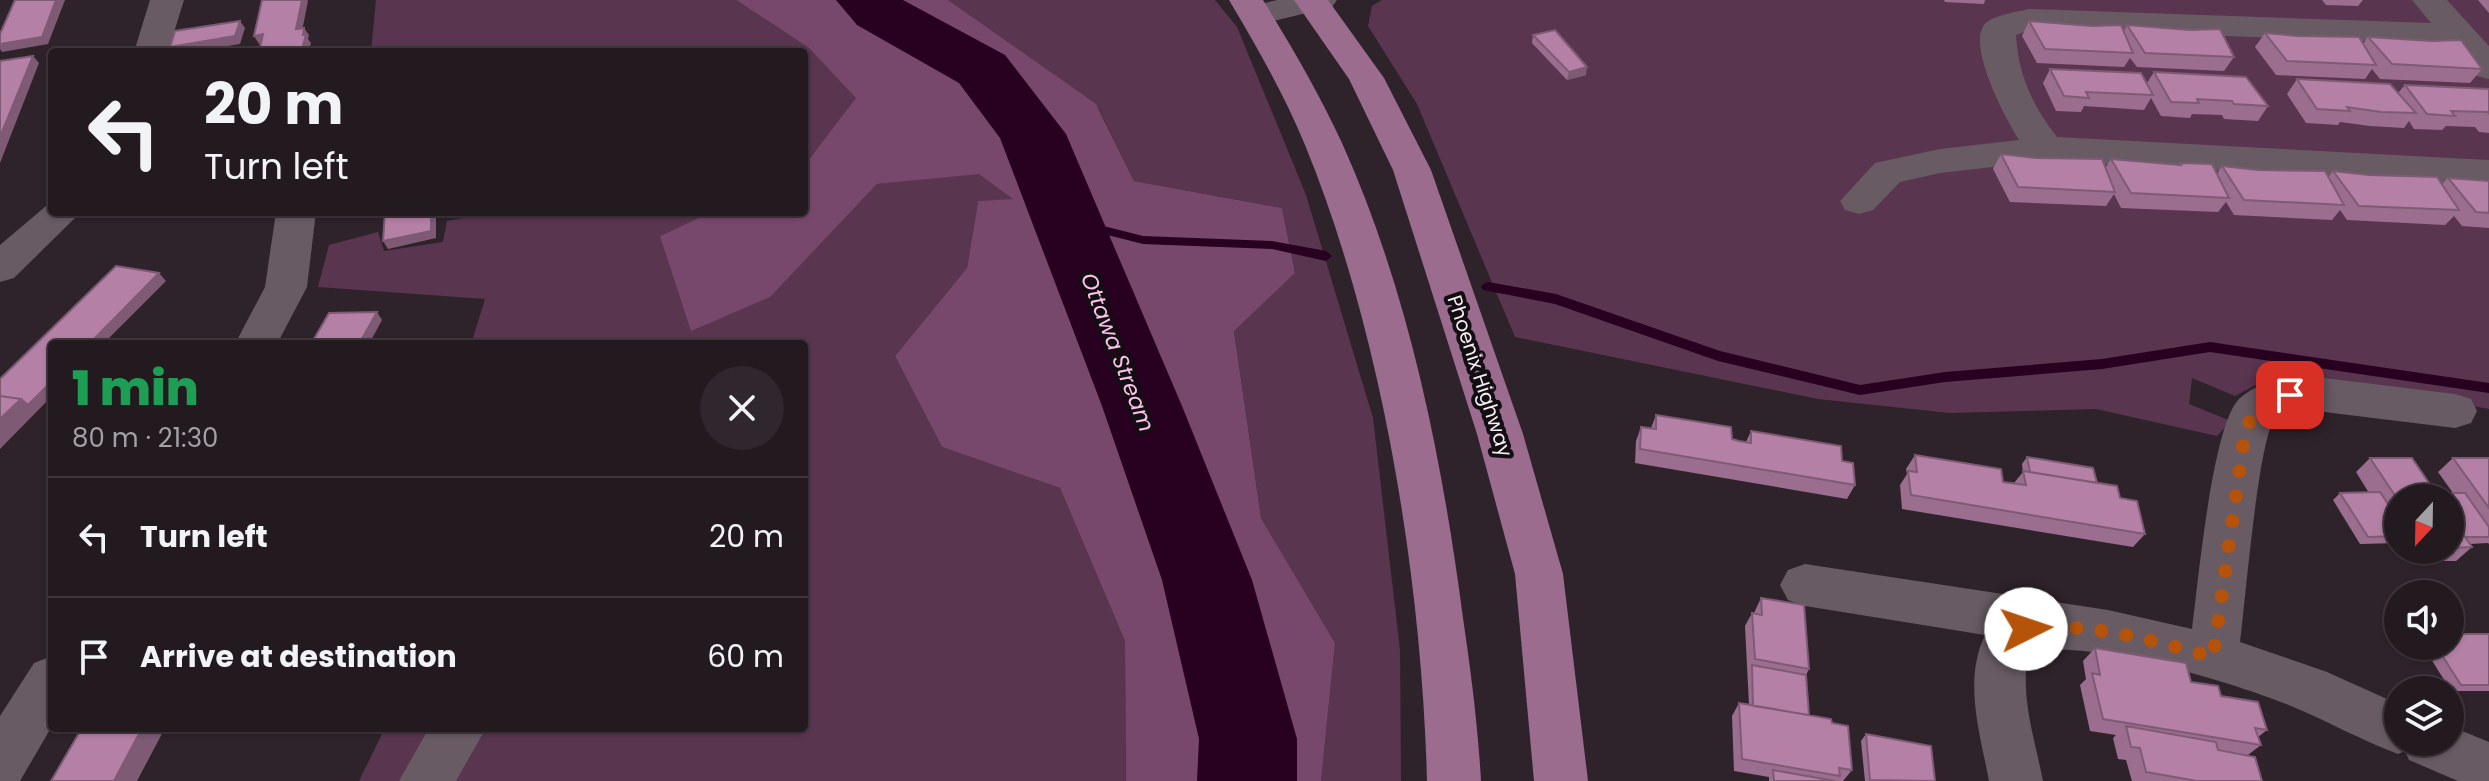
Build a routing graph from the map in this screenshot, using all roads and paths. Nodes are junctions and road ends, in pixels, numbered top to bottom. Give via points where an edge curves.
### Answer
1 (167, 0) edge
2 (2429, 0) edge
3 (1314, 1) edge
4 (1251, 8) edge
5 (2022, 9) edge
6 (2459, 34) junction
7 (152, 48) edge
8 (2489, 68) edge
9 (2046, 149) junction
10 (2489, 173) edge
11 (1859, 201) dead end
12 (57, 216) edge
13 (296, 216) edge
14 (0, 268) edge
15 (258, 340) edge
16 (2455, 411) dead end
17 (1805, 585) dead end
18 (2060, 625) junction
19 (2213, 657) junction
20 (48, 686) edge
21 (2384, 723) edge
22 (457, 732) edge
23 (2461, 756) edge
24 (0, 764) edge
25 (2489, 768) edge
26 (426, 781) edge
27 (1454, 781) edge
28 (1561, 781) edge
29 (2016, 781) edge

1 - 7 street
2 - 6 street
3 - 4 street
3 - 28 main road, Phoenix Highway via 1366,78 1412,170 1500,434 1539,574
4 - 27 main road via 1335,175 1380,311 1432,555
5 - 6 street
5 - 9 street via 1999,29 1999,52 2019,116
6 - 8 street
9 - 10 street
9 - 11 street via 1888,172
12 - 14 street
13 - 15 street via 286,287
16 - 19 street via 2308,393 2273,398 2253,413 2240,457
17 - 18 street
18 - 19 street
18 - 29 street via 2026,629 2009,639 2000,662
19 - 21 street via 2307,688
20 - 24 street
22 - 26 street
23 - 25 street

